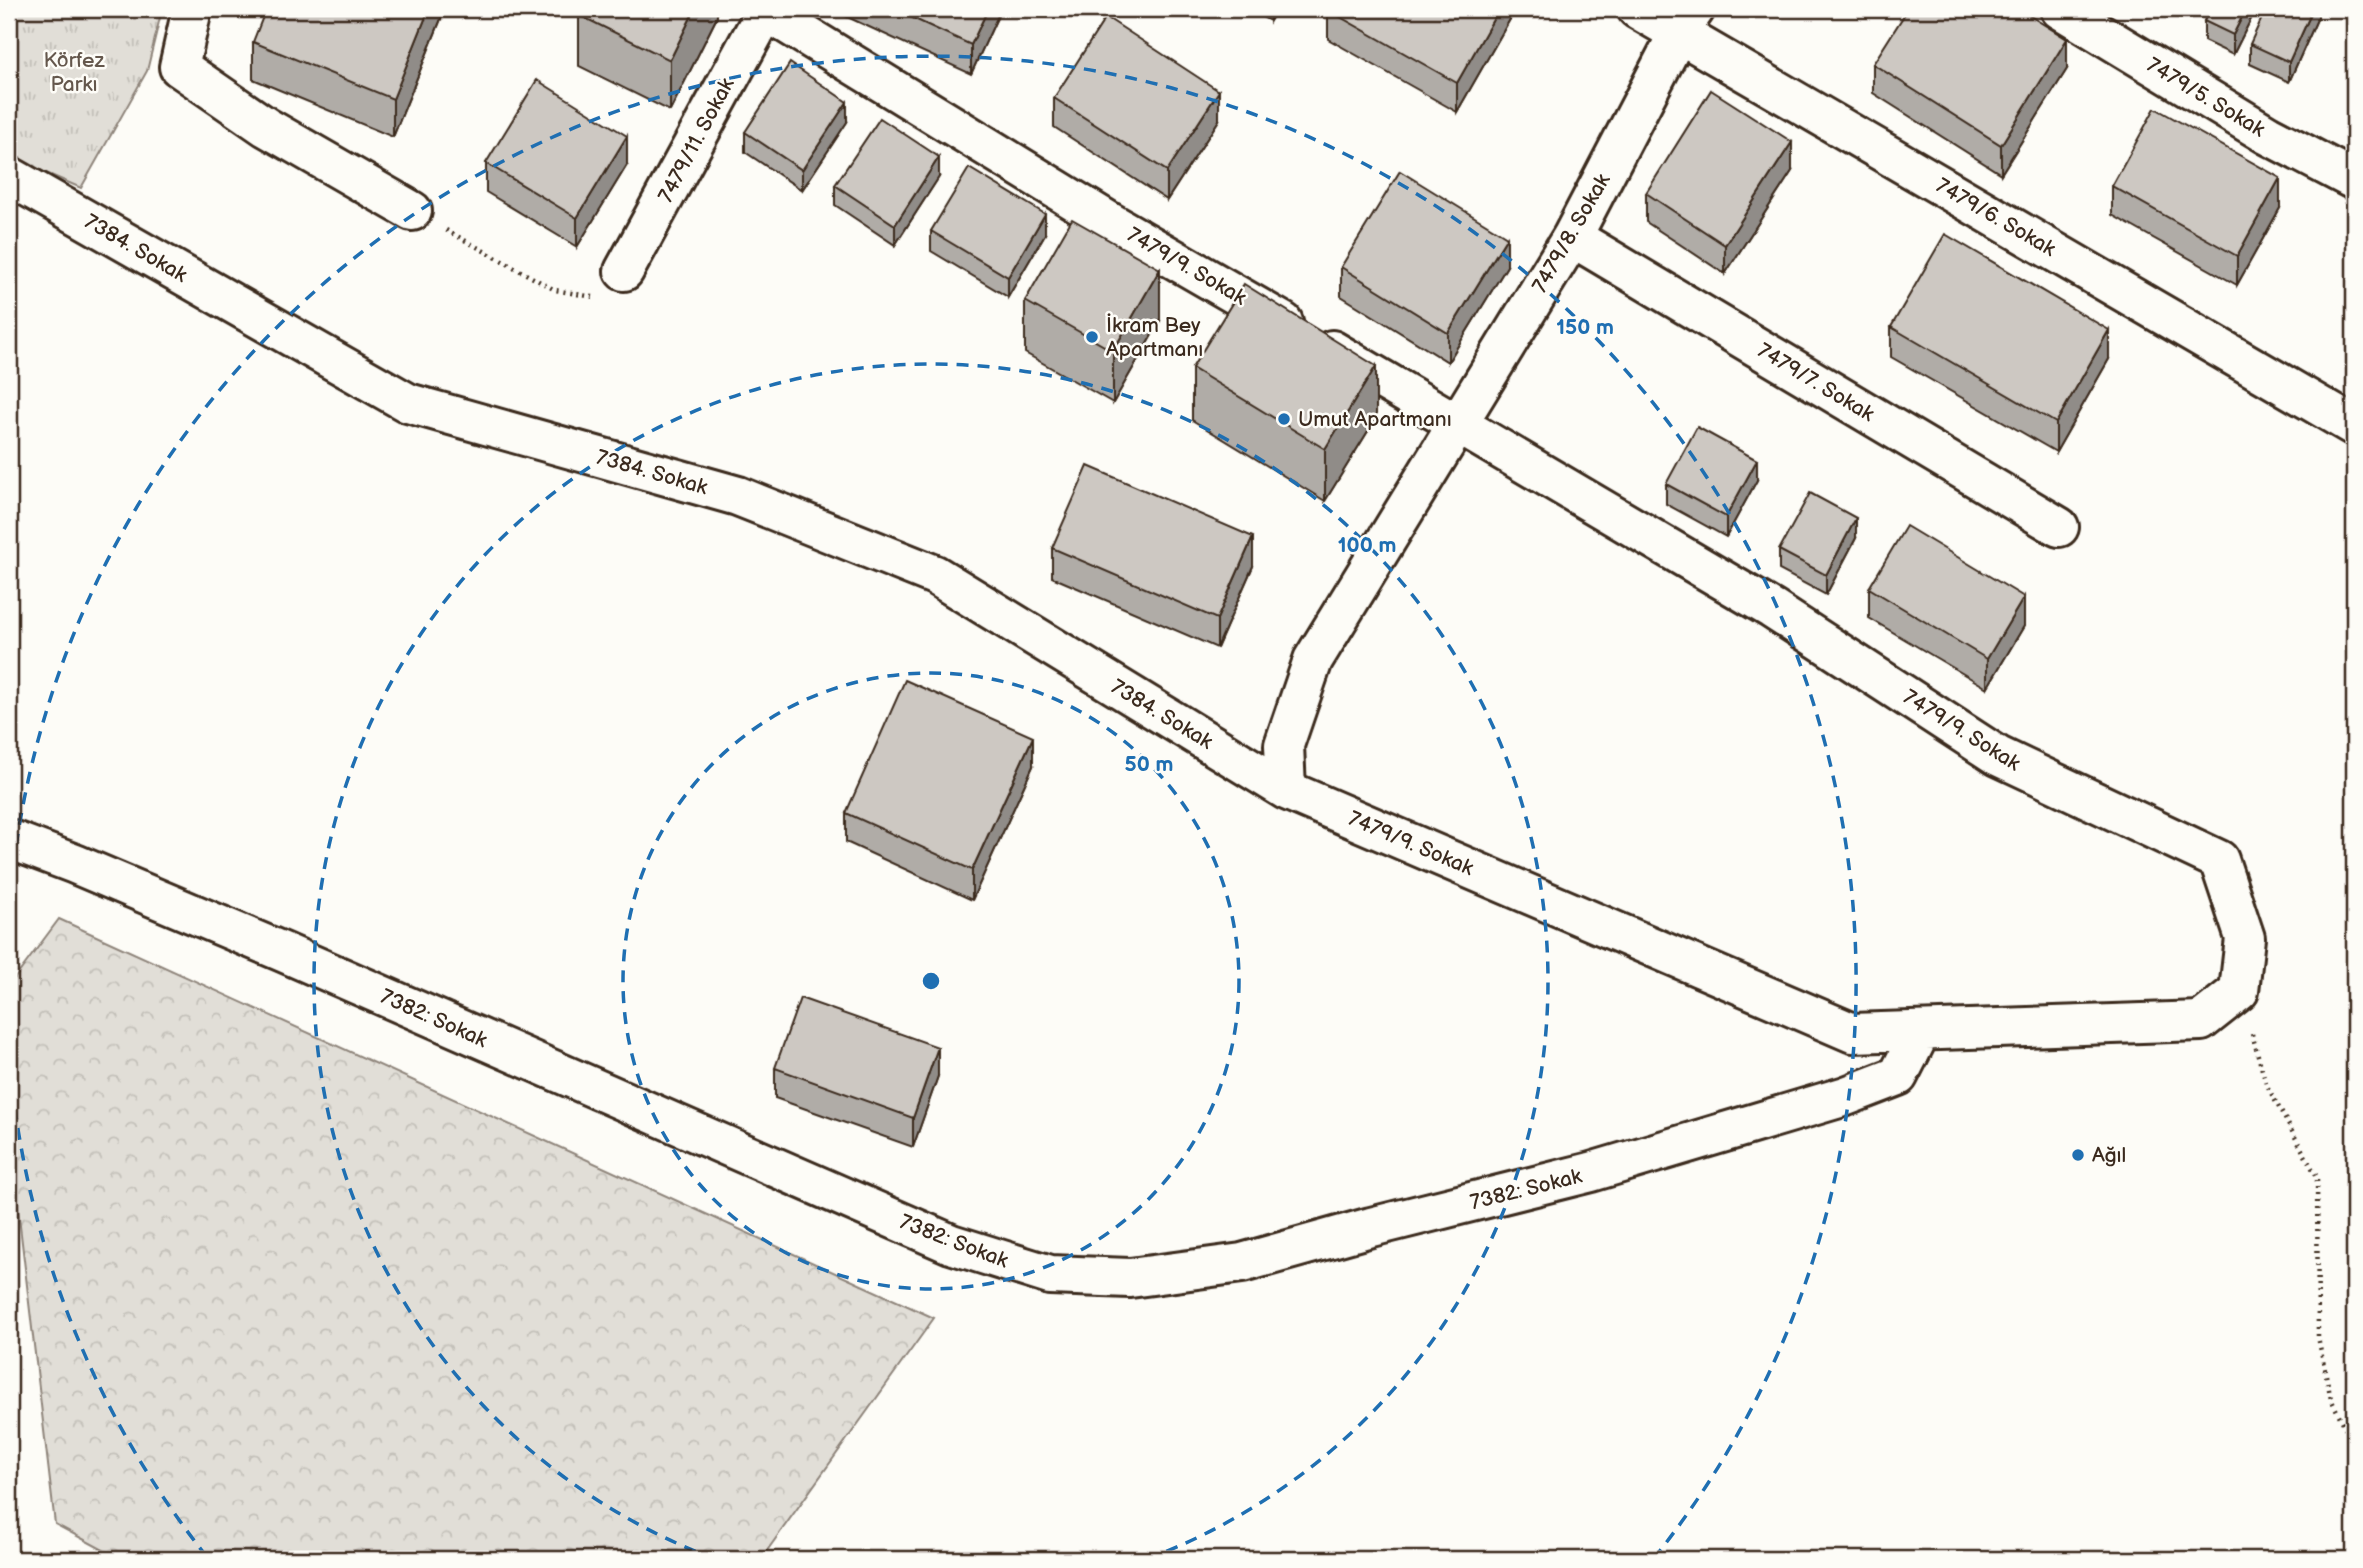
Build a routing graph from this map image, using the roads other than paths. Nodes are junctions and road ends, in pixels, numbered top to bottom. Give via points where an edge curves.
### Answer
1 (192, 9) edge
2 (1637, 9) edge
3 (2060, 9) edge
4 (766, 10) edge
5 (1687, 20) edge
6 (9, 176) edge
7 (2354, 180) edge
8 (412, 211) road end
9 (1572, 237) junction
10 (624, 271) road end
11 (1457, 424) junction
12 (2354, 426) edge
13 (2059, 527) dead end
14 (1286, 790) junction
15 (9, 839) edge
16 (1921, 1031) junction

1 - 8 street via 179,67 266,127
2 - 5 street, 7479/6. Sokak
3 - 7 street, 7479/5. Sokak via 2268,135
4 - 10 street, 7479/11. Sokak
4 - 11 street, 7479/9. Sokak via 1108,221
5 - 9 street, 7479/8. Sokak
5 - 12 street, 7479/6. Sokak
6 - 14 street, 7384. Sokak via 408,403 738,496 935,575
9 - 11 street, 7479/8. Sokak
9 - 13 street, 7479/7. Sokak
11 - 14 street, 7479/8. Sokak via 1313,660 1284,746
11 - 16 street, 7479/9. Sokak via 1772,609 1998,756 2219,860 2245,938 2239,991 2201,1021
14 - 16 street, 7479/9. Sokak via 1853,1033
15 - 16 street, 7382: Sokak via 283,952 951,1244 1050,1275 1130,1278 1242,1263 1591,1172 1846,1097 1898,1076

